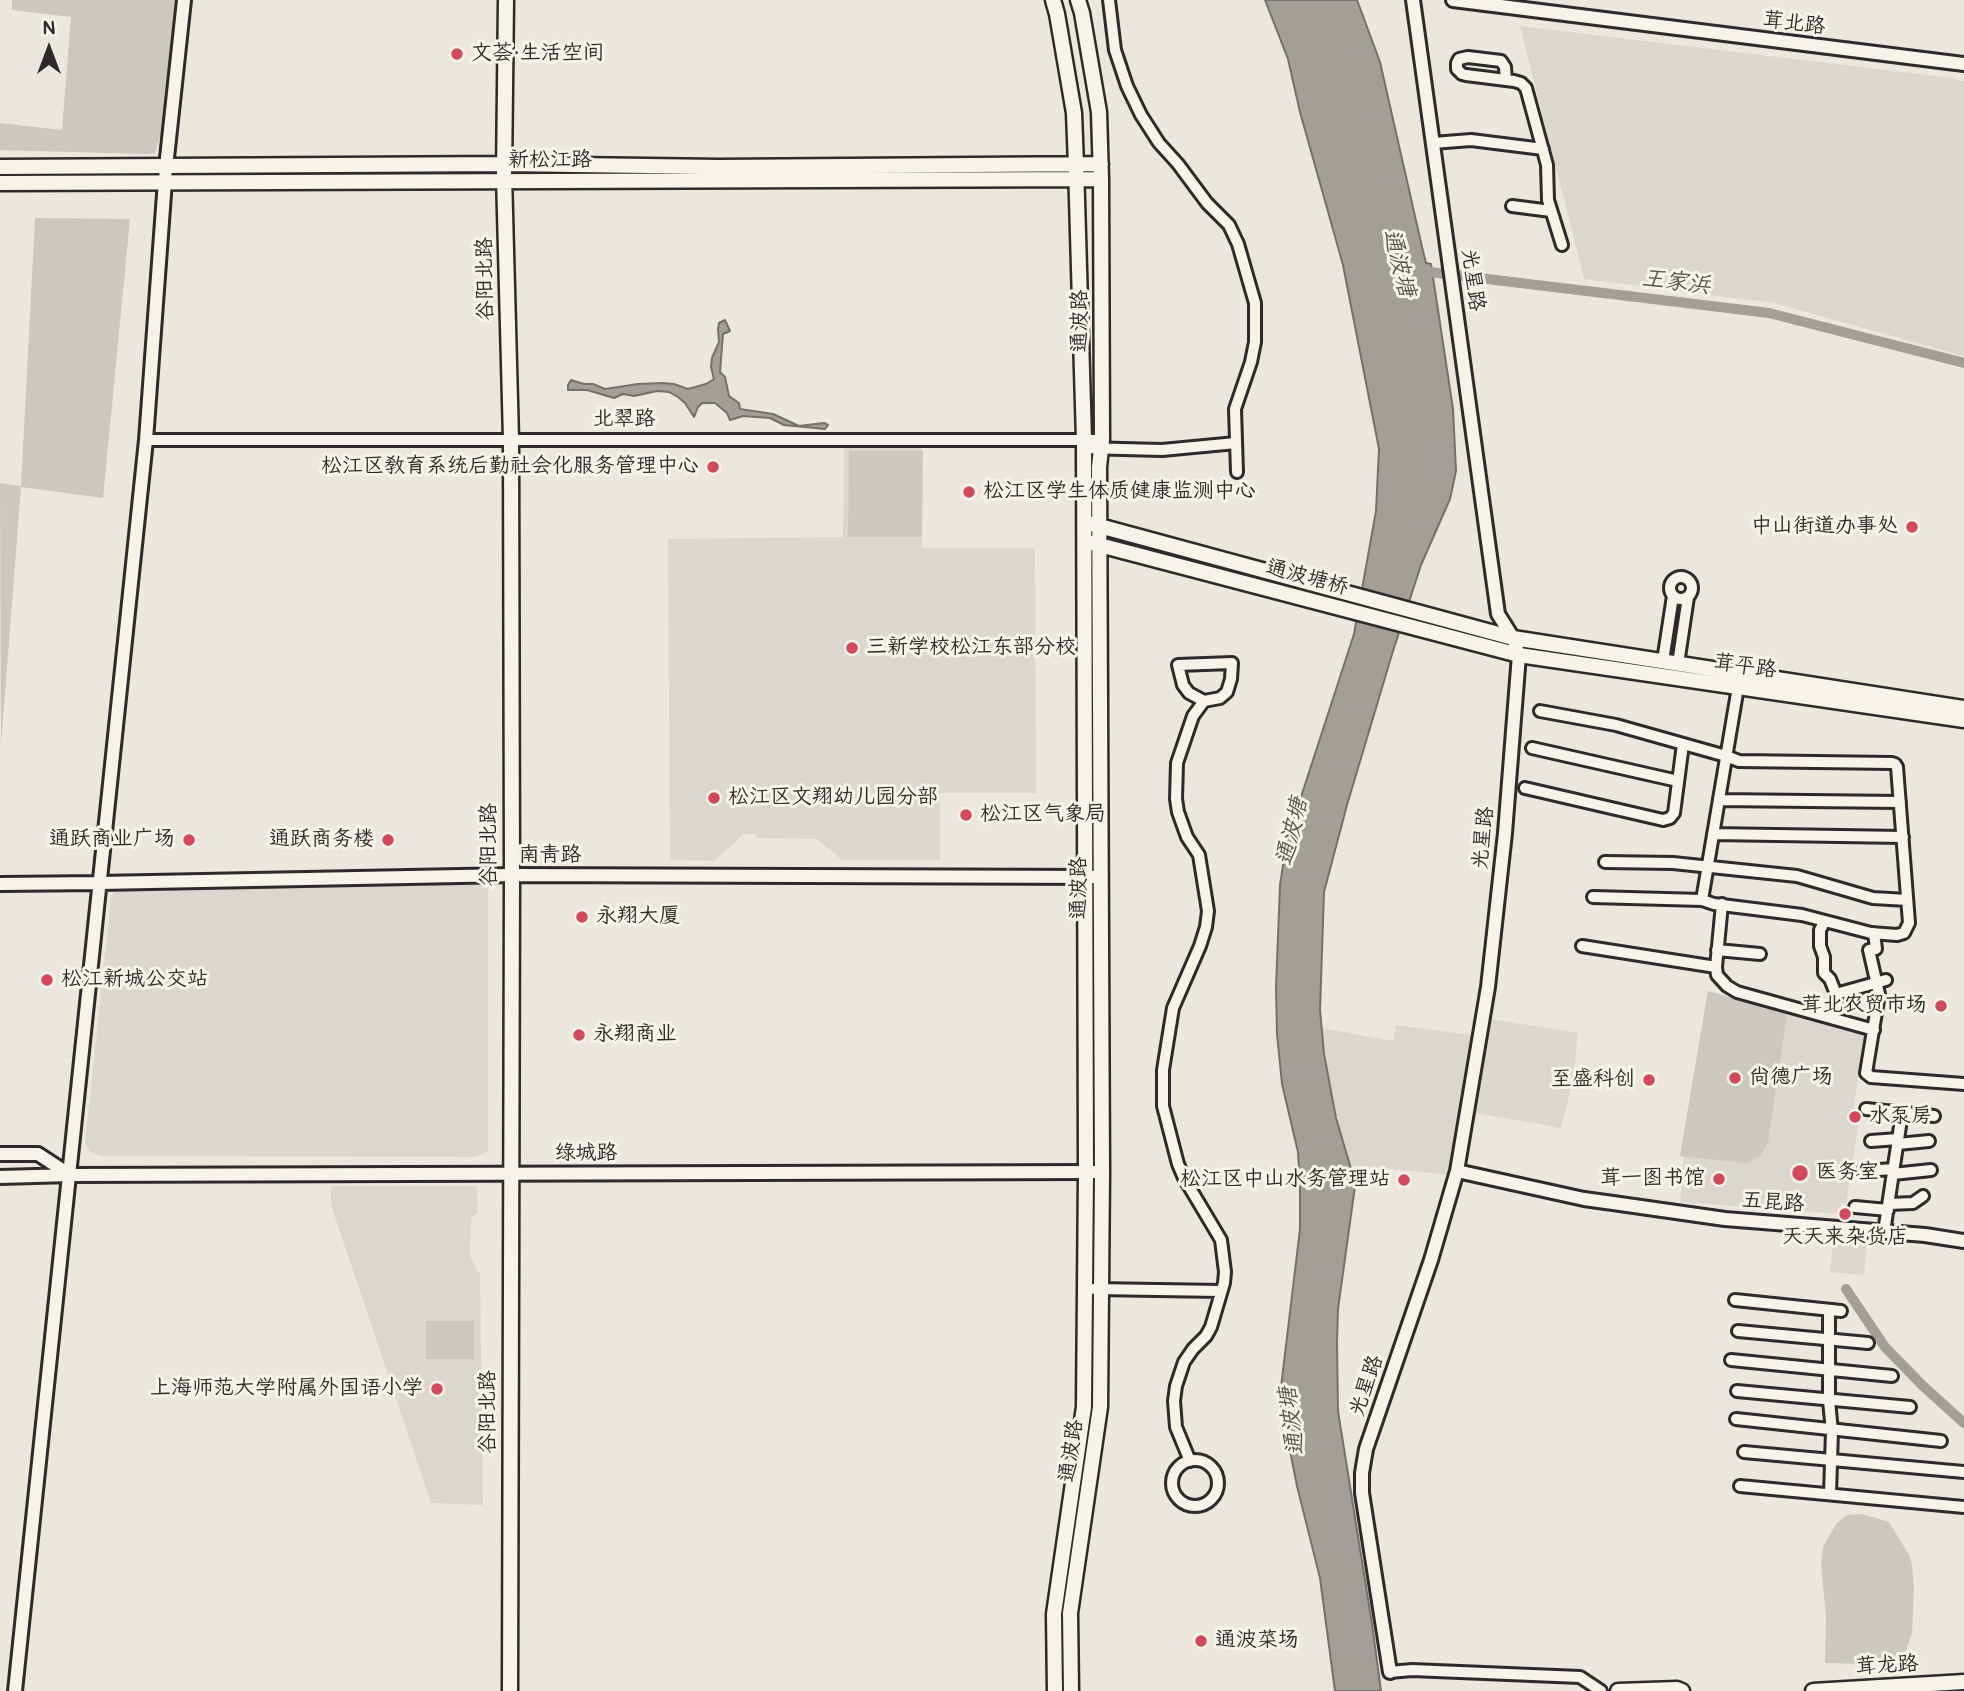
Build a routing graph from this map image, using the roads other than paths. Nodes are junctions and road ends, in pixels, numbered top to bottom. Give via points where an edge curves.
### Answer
1 (184, 0) edge
2 (506, 0) edge
3 (1053, 0) edge
4 (1078, 0) edge
5 (1109, 0) edge
6 (1413, 0) edge
7 (1453, 0) edge
8 (1964, 64) edge
9 (1506, 80) dead end
10 (1433, 143) junction
11 (1543, 149) junction
12 (505, 164) junction
13 (0, 167) edge
14 (1076, 172) junction
15 (1101, 172) junction
16 (165, 174) junction
17 (505, 182) junction
18 (0, 183) edge
19 (1512, 206) dead end
20 (1551, 211) junction
21 (1562, 245) dead end
22 (510, 439) junction
23 (146, 440) junction
24 (1236, 443) junction
25 (1084, 444) junction
26 (1102, 444) junction
27 (1237, 472) dead end
28 (1084, 522) junction
29 (1099, 526) junction
30 (1084, 541) junction
31 (1099, 545) junction
32 (1673, 596) junction
33 (1688, 597) junction
34 (1513, 638) junction
35 (1519, 655) junction
36 (1663, 661) junction
37 (1678, 664) junction
38 (1738, 687) junction
39 (1204, 701) junction
40 (1964, 708) edge
41 (1540, 711) dead end
42 (1964, 720) edge
43 (1683, 744) junction
44 (1532, 748) dead end
45 (1726, 755) junction
46 (1678, 781) junction
47 (1525, 788) dead end
48 (1719, 800) junction
49 (1900, 802) junction
50 (1713, 834) junction
51 (1903, 837) junction
52 (1605, 862) dead end
53 (1707, 866) junction
54 (512, 875) junction
55 (1085, 877) junction
56 (1101, 877) junction
57 (99, 883) junction
58 (0, 884) edge
59 (1593, 897) dead end
60 (1702, 900) junction
61 (1907, 900) junction
62 (1722, 904) junction
63 (1825, 921) junction
64 (1874, 933) junction
65 (1582, 946) dead end
66 (1717, 950) junction
67 (1760, 954) dead end
68 (1716, 967) junction
69 (1881, 981) junction
70 (1836, 994) junction
71 (1834, 1019) junction
72 (1874, 1030) junction
73 (1964, 1084) edge
74 (1866, 1109) dead end
75 (1902, 1113) junction
76 (1934, 1116) dead end
77 (1871, 1141) dead end
78 (1898, 1141) junction
79 (1929, 1141) dead end
80 (0, 1154) edge
81 (1931, 1170) dead end
82 (1457, 1171) junction
83 (1863, 1171) dead end
84 (1894, 1171) junction
85 (1086, 1172) junction
86 (1102, 1172) junction
87 (511, 1174) junction
88 (70, 1175) junction
89 (0, 1177) edge
90 (1923, 1196) dead end
91 (1855, 1206) dead end
92 (1888, 1207) junction
93 (1884, 1231) junction
94 (1964, 1241) edge
95 (1085, 1289) junction
96 (1101, 1289) junction
97 (1221, 1290) junction
98 (1735, 1300) dead end
99 (1738, 1331) dead end
100 (1828, 1339) junction
101 (1868, 1343) dead end
102 (1731, 1360) dead end
103 (1829, 1370) junction
104 (1892, 1376) dead end
105 (1737, 1391) dead end
106 (1829, 1401) junction
107 (1910, 1407) dead end
108 (1736, 1419) dead end
109 (1832, 1431) junction
110 (1941, 1441) dead end
111 (1744, 1452) dead end
112 (1831, 1460) junction
113 (1190, 1461) junction
114 (1964, 1472) edge
115 (1740, 1486) dead end
116 (1830, 1494) junction
117 (1964, 1507) edge
118 (1390, 1672) joint
119 (1964, 1682) edge
120 (15, 1691) edge
121 (510, 1691) edge
122 (1055, 1691) edge
123 (1071, 1691) edge
124 (1601, 1691) edge
125 (1618, 1691) edge
126 (1682, 1691) edge
127 (1813, 1691) edge

1 - 16 street
2 - 12 main road, 谷阳北路
3 - 14 main road, 通波路 via 1074,113
4 - 15 main road, 通波路 via 1099,111
5 - 24 street via 1115,50 1127,86 1159,143 1228,225 1255,303 1255,342 1235,409
6 - 10 street, 光星路
7 - 8 street, 茸北路
9 - 11 street via 1526,88
10 - 11 street via 1471,140
10 - 34 street, 光星路 via 1498,614
11 - 20 street
12 - 14 main road, 新松江路
12 - 16 main road, 新松江路
12 - 17 main road, 谷阳北路
13 - 16 main road, 新松江路
14 - 15 main road, 新松江路
14 - 17 main road, 新松江路
14 - 25 main road, 通波路
15 - 26 main road, 通波路
16 - 17 main road, 新松江路
16 - 18 main road, 新松江路
16 - 23 street
17 - 22 main road, 谷阳北路
19 - 20 street
20 - 21 street
22 - 23 street, 北翠路
22 - 25 street, 北翠路
22 - 54 main road, 谷阳北路
23 - 57 street
24 - 26 street, 北翠路 via 1162,450
24 - 27 street
25 - 26 street, 北翠路
25 - 28 main road, 通波路
26 - 29 main road, 通波路
28 - 29 main road
28 - 30 main road, 通波路
29 - 31 main road, 通波路
29 - 34 main road
30 - 31 main road, 通波塘桥
30 - 55 main road, 通波路
31 - 35 main road, 通波塘桥
31 - 56 main road, 通波路
32 - 33 street
32 - 33 street via 1670,585 1682,577 1691,583
32 - 36 street
33 - 37 street
34 - 35 street, 光星路
34 - 36 main road
35 - 38 main road, 茸平路
35 - 82 street, 光星路 via 1488,987
36 - 37 main road
37 - 40 main road
38 - 42 main road, 茸平路
38 - 45 street
39 - 39 street via 1183,685 1178,665 1232,663 1227,692
39 - 97 street via 1193,716 1177,763 1176,799 1187,838 1199,855 1208,911 1173,1008 1163,1070 1163,1105 1184,1178 1221,1240 1225,1272
41 - 43 street
43 - 45 street
43 - 46 street
44 - 46 street
45 - 48 street
45 - 49 street via 1739,761 1895,764
46 - 47 street via 1674,813 1663,820
48 - 49 street
48 - 50 street
49 - 51 street
50 - 51 street
50 - 53 street
51 - 61 street
52 - 53 street
53 - 60 street
53 - 61 street via 1797,876 1873,898
54 - 55 street, 南青路
54 - 57 street, 南青路
54 - 87 main road, 谷阳北路
55 - 56 street, 南青路
55 - 85 main road, 通波路
56 - 86 main road, 通波路
57 - 58 street, 南青路
57 - 88 street
59 - 60 street
60 - 62 street
61 - 64 street via 1909,923 1904,933
62 - 63 street
62 - 66 street
63 - 64 street
63 - 70 street via 1819,936 1823,967
64 - 69 street via 1876,949 1868,950
65 - 68 street
66 - 67 street
66 - 68 street
68 - 71 street via 1721,981 1737,992
69 - 70 street
69 - 72 street
70 - 71 street
71 - 72 street
72 - 73 street via 1868,1075
74 - 75 street
75 - 76 street
75 - 78 street
77 - 78 street
78 - 79 street
78 - 84 street
80 - 88 street via 38,1154
81 - 84 street
82 - 93 street, 五昆路 via 1594,1201 1725,1219
82 - 118 street, 光星路 via 1362,1473
83 - 84 street
84 - 92 street
85 - 86 street, 绿城路
85 - 87 street, 绿城路
85 - 95 main road, 通波路
86 - 96 main road, 通波路
87 - 88 street, 绿城路
87 - 121 main road, 谷阳北路
88 - 89 street, 绿城路
88 - 120 street
90 - 92 street via 1913,1203
91 - 92 street
92 - 93 street
93 - 94 street, 五昆路
95 - 96 street
95 - 122 main road, 通波路 via 1084,1407 1054,1614
96 - 97 street
96 - 123 main road, 通波路 via 1100,1407 1070,1613
97 - 113 street via 1211,1326 1184,1362 1176,1386 1176,1427
98 - 100 street via 1835,1310
99 - 100 street
100 - 101 street
100 - 103 street
102 - 103 street
103 - 104 street
103 - 106 street
105 - 106 street
106 - 107 street
106 - 109 street
108 - 109 street
109 - 110 street
109 - 112 street
111 - 112 street
112 - 114 street
112 - 116 street
113 - 113 street via 1177,1469 1173,1490 1182,1502 1204,1505 1215,1495 1216,1473 1205,1463
115 - 116 street
116 - 117 street
118 - 124 street via 1580,1677
119 - 127 main road, 茸龙路
125 - 126 main road

